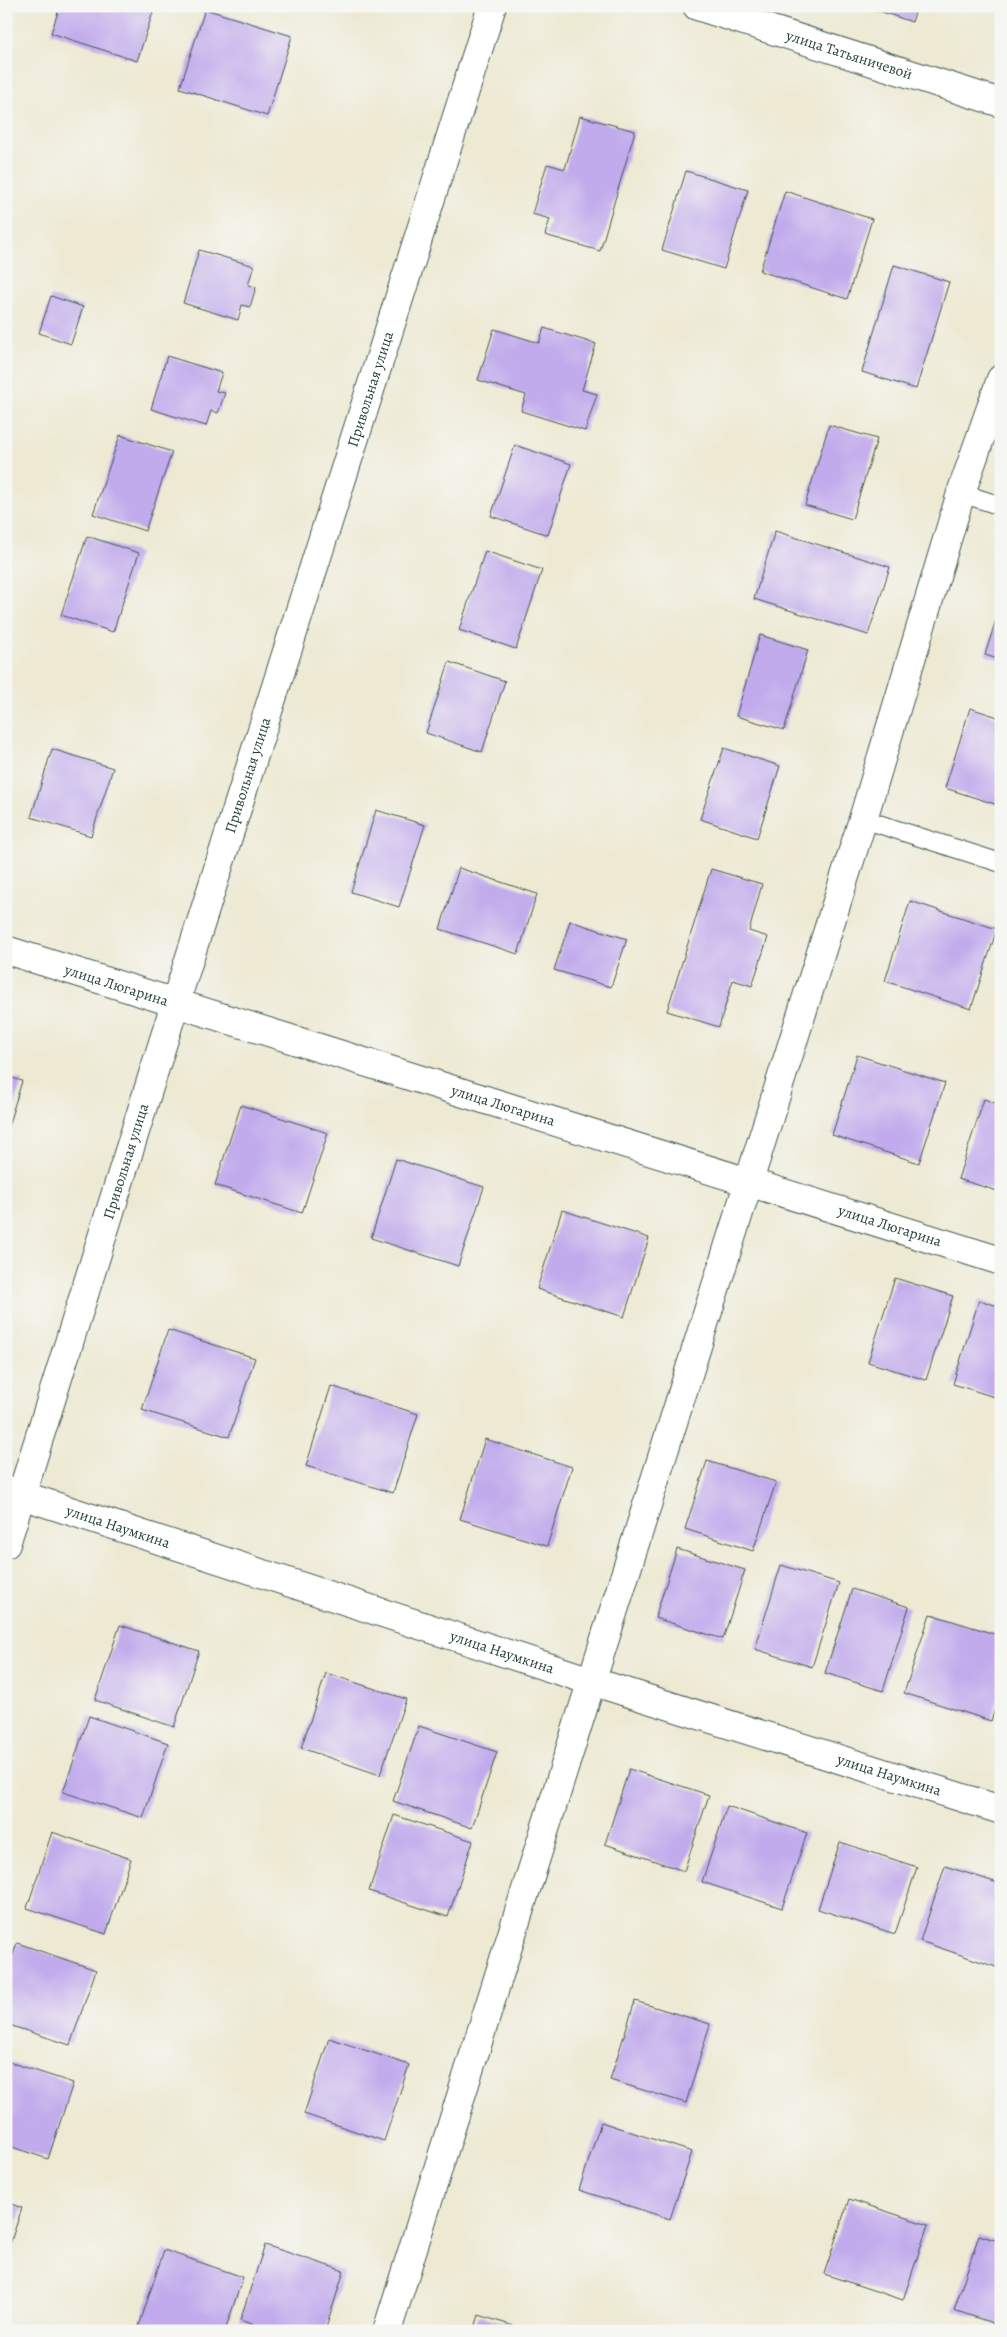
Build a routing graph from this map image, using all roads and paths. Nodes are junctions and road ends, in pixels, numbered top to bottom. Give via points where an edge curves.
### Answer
1 (492, 6) edge
2 (697, 6) edge
3 (1001, 103) edge
4 (1001, 380) edge
5 (961, 493) junction
6 (1001, 506) edge
7 (863, 819) junction
8 (1001, 863) edge
9 (6, 950) edge
10 (175, 1004) junction
11 (749, 1180) junction
12 (1001, 1261) edge
13 (14, 1492) edge
14 (6, 1544) edge
15 (591, 1681) junction
16 (1001, 1810) edge
17 (387, 2331) edge

1 - 10 street, Привольная улица
2 - 3 street, улица Татьяничевой
4 - 5 street
5 - 6 lane
5 - 7 street
7 - 8 lane
7 - 11 street
9 - 10 street, улица Люгарина
10 - 11 street, улица Люгарина
10 - 13 street, Привольная улица
11 - 12 street, улица Люгарина
11 - 15 street
13 - 14 street, Привольная улица
13 - 15 street, улица Наумкина
15 - 16 street, улица Наумкина
15 - 17 street

